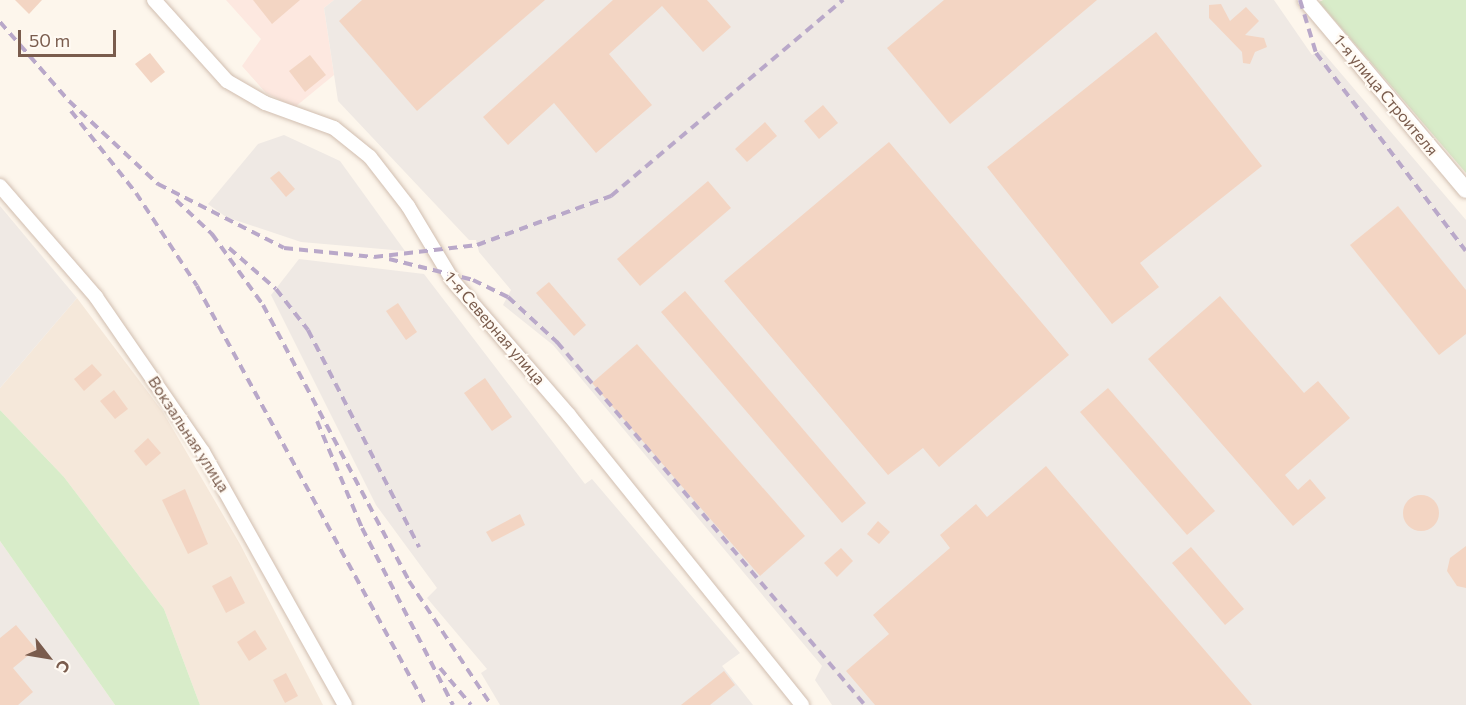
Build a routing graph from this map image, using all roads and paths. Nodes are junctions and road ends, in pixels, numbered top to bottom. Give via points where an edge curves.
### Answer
1 (154, 0) edge
2 (1306, 0) edge
3 (0, 186) edge
4 (1466, 190) edge
5 (345, 705) edge
6 (802, 705) edge

1 - 6 street, 1-я Северная улица via 227,81 265,103 334,128 377,165 453,281 569,415
2 - 4 street, 1-я улица Строителя
3 - 5 street, Вокзальная улица via 96,297 190,433

